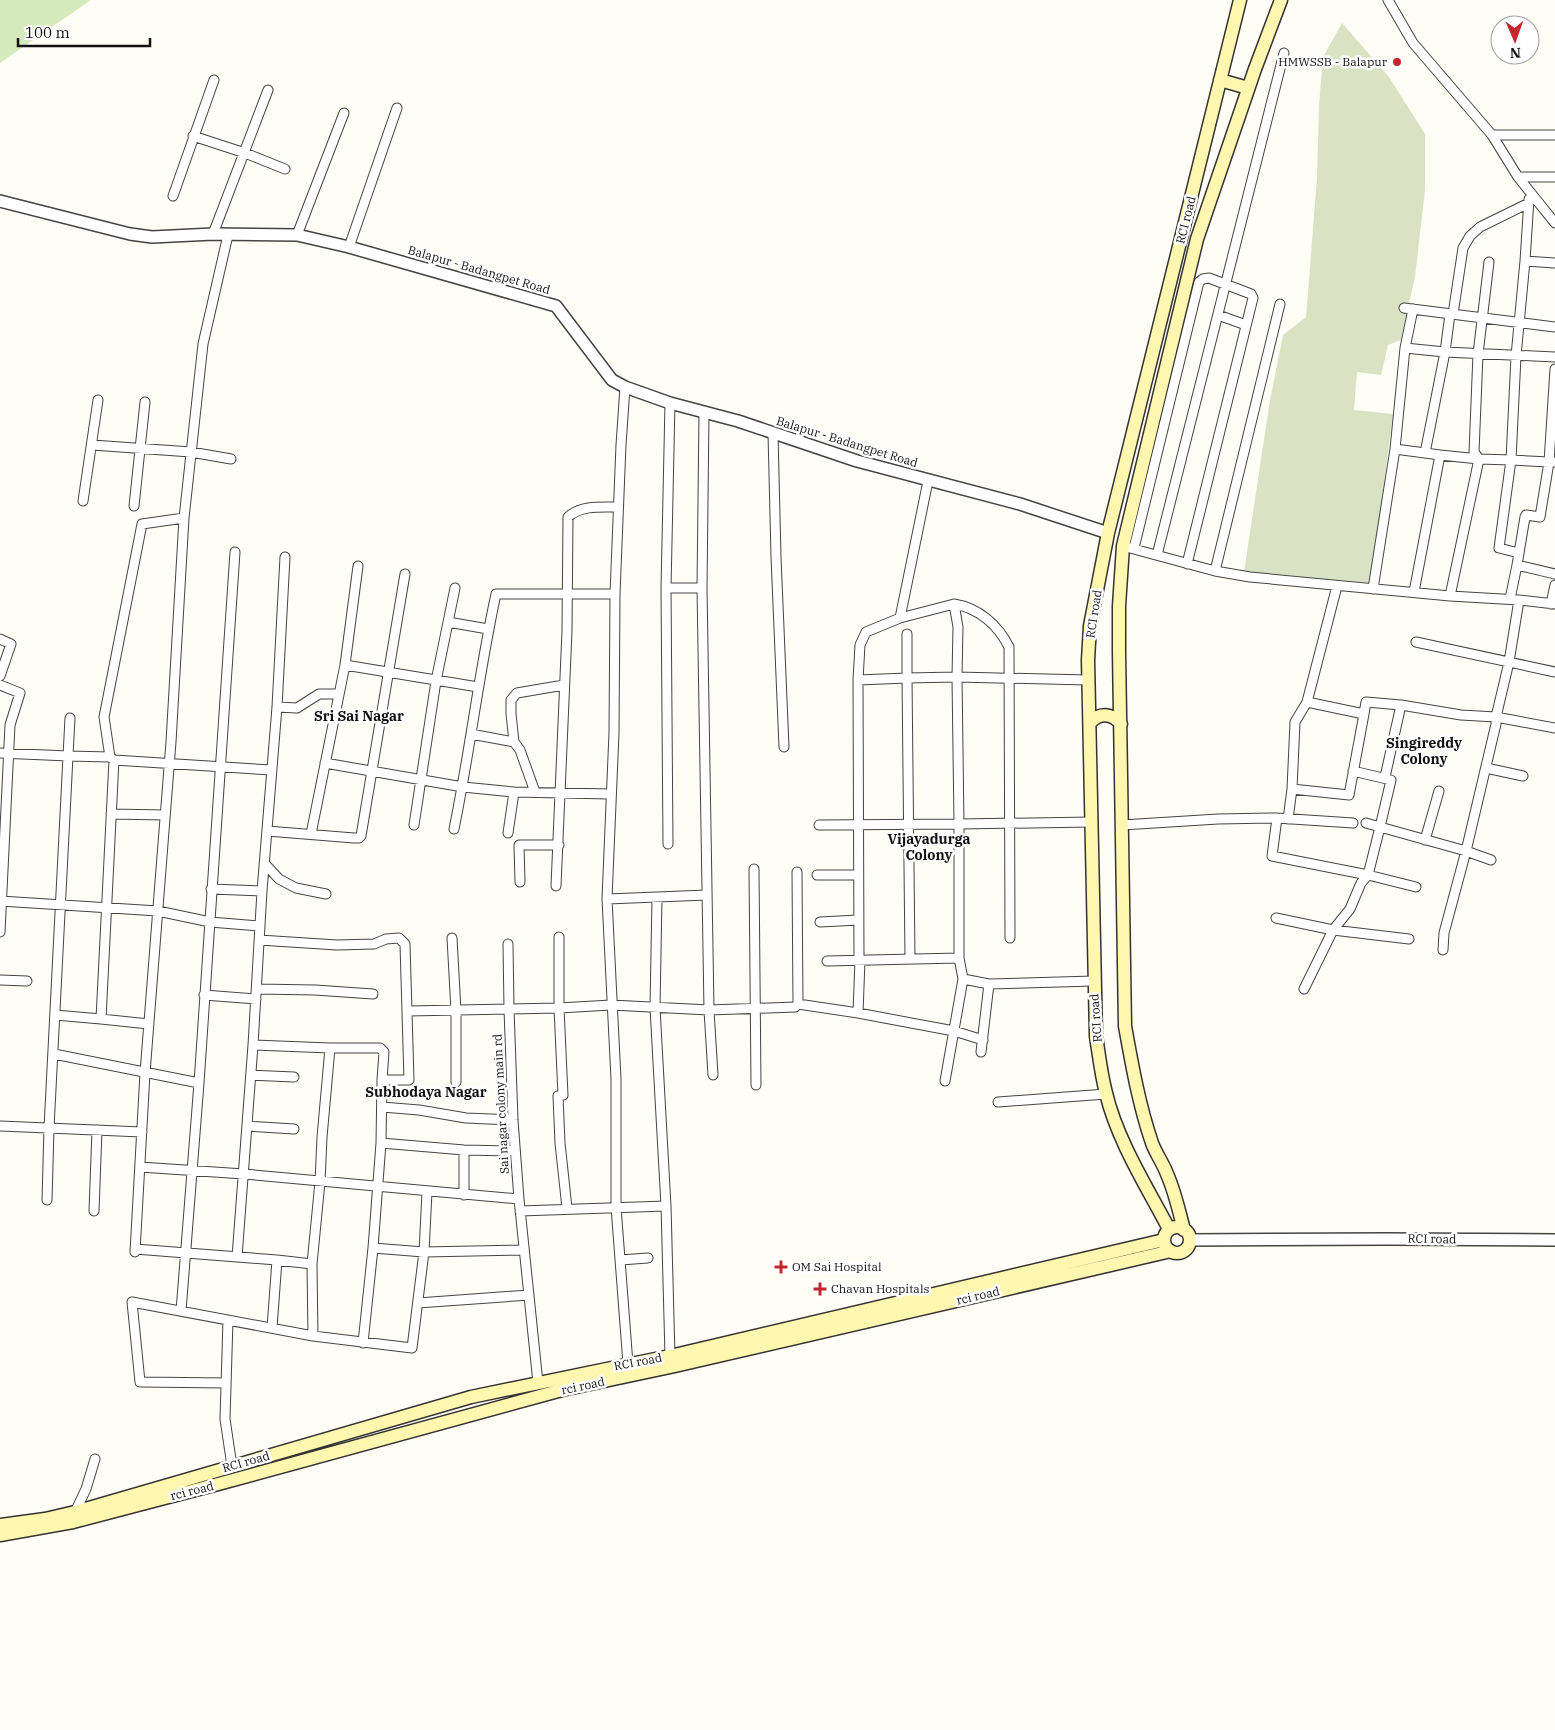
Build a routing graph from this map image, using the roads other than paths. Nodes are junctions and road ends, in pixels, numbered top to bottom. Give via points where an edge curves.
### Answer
1 (1240, 0) edge
2 (1281, 0) edge
3 (1388, 0) edge
4 (1284, 53) dead end
5 (214, 80) dead end
6 (1220, 80) junction
7 (1248, 88) junction
8 (268, 90) dead end
9 (398, 108) dead end
10 (344, 113) dead end
11 (1492, 135) junction
12 (1555, 135) edge
13 (193, 136) junction
14 (244, 153) junction
15 (285, 169) dead end
16 (1518, 176) junction
17 (1555, 176) edge
18 (1530, 192) junction
19 (173, 196) dead end
20 (0, 201) edge
21 (1529, 203) junction
22 (1555, 223) edge
23 (213, 234) junction
24 (228, 235) junction
25 (297, 235) junction
26 (349, 247) junction
27 (1526, 261) junction
28 (1489, 262) dead end
29 (1555, 264) edge
30 (1226, 284) junction
31 (1280, 304) dead end
32 (1452, 314) junction
33 (1218, 315) junction
34 (1482, 318) junction
35 (1520, 323) junction
36 (1246, 325) junction
37 (1555, 326) edge
38 (1406, 348) junction
39 (1445, 352) junction
40 (1478, 354) junction
41 (1516, 356) junction
42 (1555, 357) edge
43 (1555, 370) edge
44 (625, 387) junction
45 (98, 400) dead end
46 (145, 402) dead end
47 (670, 403) junction
48 (704, 412) junction
49 (773, 433) junction
50 (92, 445) junction
51 (141, 448) junction
52 (1395, 450) junction
53 (191, 452) junction
54 (1425, 453) junction
55 (1440, 454) junction
56 (231, 459) dead end
57 (1479, 459) junction
58 (1511, 460) junction
59 (1552, 462) edge
60 (928, 481) junction
61 (83, 501) dead end
62 (134, 506) dead end
63 (618, 507) junction
64 (184, 518) junction
65 (1108, 533) junction
66 (1128, 547) junction
67 (235, 552) dead end
68 (1519, 553) junction
69 (1157, 555) junction
70 (285, 557) dead end
71 (1187, 564) junction
72 (1517, 565) junction
73 (358, 566) dead end
74 (1215, 571) junction
75 (405, 574) dead end
76 (1555, 574) edge
77 (1555, 585) edge
78 (1337, 586) junction
79 (455, 588) dead end
80 (666, 588) junction
81 (702, 588) junction
82 (1373, 589) junction
83 (1414, 592) junction
84 (566, 594) junction
85 (615, 594) junction
86 (1450, 596) junction
87 (1514, 600) junction
88 (954, 604) junction
89 (1553, 604) edge
90 (900, 618) junction
91 (448, 622) junction
92 (488, 629) junction
93 (907, 634) dead end
94 (0, 639) edge
95 (1416, 642) dead end
96 (1510, 662) junction
97 (345, 665) junction
98 (1555, 672) edge
99 (390, 673) junction
100 (0, 676) edge
101 (957, 677) junction
102 (908, 678) junction
103 (1009, 678) junction
104 (858, 680) junction
105 (1088, 680) junction
106 (436, 681) junction
107 (0, 685) edge
108 (564, 685) junction
109 (478, 687) junction
110 (338, 694) junction
111 (1307, 702) junction
112 (1120, 704) junction
113 (1089, 705) junction
114 (1401, 705) junction
115 (277, 707) junction
116 (1364, 714) junction
117 (1496, 717) junction
118 (70, 718) dead end
119 (1090, 723) junction
120 (1121, 724) junction
121 (1555, 728) edge
122 (471, 734) junction
123 (514, 742) junction
124 (784, 748) dead end
125 (5, 753) edge
126 (68, 756) junction
127 (112, 758) junction
128 (168, 763) junction
129 (325, 763) junction
130 (220, 767) junction
131 (1486, 768) junction
132 (271, 770) junction
133 (372, 770) junction
134 (1353, 771) junction
135 (1523, 776) dead end
136 (1385, 777) junction
137 (420, 780) junction
138 (463, 787) junction
139 (1292, 789) junction
140 (1439, 791) dead end
141 (514, 792) junction
142 (535, 792) junction
143 (559, 792) junction
144 (610, 794) junction
145 (111, 814) junction
146 (164, 815) junction
147 (1277, 818) junction
148 (1288, 819) junction
149 (1092, 822) junction
150 (1353, 822) dead end
151 (1008, 823) junction
152 (1366, 823) dead end
153 (414, 824) dead end
154 (908, 824) junction
155 (959, 824) junction
156 (819, 825) dead end
157 (858, 826) junction
158 (1122, 826) junction
159 (1380, 827) junction
160 (454, 829) dead end
161 (267, 831) junction
162 (508, 833) dead end
163 (311, 834) junction
164 (1425, 840) junction
165 (668, 844) dead end
166 (559, 845) junction
167 (1466, 852) junction
168 (1491, 860) dead end
169 (265, 864) junction
170 (754, 869) dead end
171 (797, 872) dead end
172 (817, 875) dead end
173 (858, 875) junction
174 (1368, 875) junction
175 (520, 882) dead end
176 (556, 886) dead end
177 (1416, 887) dead end
178 (211, 888) junction
179 (262, 891) junction
180 (326, 894) dead end
181 (707, 895) junction
182 (656, 897) junction
183 (607, 899) junction
184 (1, 901) edge
185 (59, 904) junction
186 (106, 907) junction
187 (158, 911) junction
188 (1276, 918) dead end
189 (858, 920) junction
190 (210, 922) junction
191 (820, 922) dead end
192 (260, 926) junction
193 (1333, 930) junction
194 (0, 932) edge
195 (559, 937) dead end
196 (452, 938) dead end
197 (1010, 938) dead end
198 (1409, 938) dead end
199 (259, 940) junction
200 (508, 944) dead end
201 (1443, 950) dead end
202 (959, 958) junction
203 (910, 959) junction
204 (859, 960) junction
205 (827, 961) dead end
206 (963, 979) junction
207 (0, 980) edge
208 (27, 981) dead end
209 (1094, 981) junction
210 (988, 984) junction
211 (257, 989) junction
212 (1304, 989) dead end
213 (373, 994) dead end
214 (204, 995) junction
215 (256, 999) junction
216 (798, 1004) junction
217 (611, 1005) junction
218 (559, 1008) junction
219 (656, 1008) junction
220 (755, 1008) junction
221 (509, 1009) junction
222 (709, 1010) junction
223 (408, 1011) junction
224 (456, 1011) junction
225 (858, 1013) junction
226 (55, 1015) junction
227 (101, 1019) junction
228 (149, 1024) junction
229 (954, 1031) junction
230 (983, 1040) junction
231 (253, 1045) junction
232 (330, 1048) junction
233 (981, 1052) dead end
234 (54, 1054) junction
235 (145, 1073) junction
236 (251, 1075) junction
237 (713, 1075) dead end
238 (294, 1077) dead end
239 (382, 1080) junction
240 (945, 1081) dead end
241 (456, 1082) dead end
242 (199, 1083) junction
243 (756, 1086) dead end
244 (1106, 1094) junction
245 (998, 1102) dead end
246 (382, 1107) junction
247 (513, 1120) junction
248 (0, 1126) edge
249 (248, 1126) junction
250 (49, 1128) junction
251 (294, 1129) dead end
252 (97, 1130) junction
253 (142, 1132) junction
254 (381, 1143) junction
255 (464, 1150) junction
256 (515, 1151) junction
257 (140, 1167) junction
258 (193, 1171) junction
259 (244, 1174) junction
260 (320, 1182) junction
261 (378, 1188) junction
262 (427, 1192) junction
263 (464, 1195) junction
264 (518, 1199) junction
265 (47, 1200) dead end
266 (666, 1206) junction
267 (616, 1207) junction
268 (567, 1208) junction
269 (94, 1211) dead end
270 (520, 1211) junction
271 (1166, 1234) junction
272 (1187, 1235) junction
273 (1555, 1240) edge
274 (373, 1248) junction
275 (524, 1250) junction
276 (1171, 1251) junction
277 (424, 1252) junction
278 (186, 1253) junction
279 (237, 1258) junction
280 (648, 1258) dead end
281 (277, 1260) junction
282 (620, 1260) junction
283 (312, 1264) junction
284 (529, 1295) junction
285 (418, 1303) junction
286 (181, 1311) junction
287 (228, 1320) junction
288 (272, 1328) junction
289 (313, 1336) junction
290 (363, 1344) junction
291 (707, 1353) junction
292 (670, 1356) junction
293 (628, 1364) junction
294 (226, 1383) junction
295 (538, 1383) junction
296 (272, 1454) junction
297 (95, 1459) dead end
298 (232, 1466) junction
299 (277, 1468) junction
300 (75, 1512) junction
301 (0, 1525) edge
302 (0, 1535) edge

1 - 6 main road, RCI road
2 - 7 main road
3 - 11 street via 1413,43
4 - 30 street
5 - 13 street
6 - 7 main road
6 - 65 main road, RCI road
7 - 66 main road via 1197,239
8 - 14 street
9 - 26 street
10 - 25 street
11 - 12 street
11 - 16 street
13 - 14 street
13 - 19 street
14 - 15 street
14 - 23 street
16 - 17 street
16 - 18 street
18 - 21 street
18 - 22 street
20 - 23 street, Balapur - Badangpet Road via 145,236
21 - 27 street
21 - 32 street via 1480,227 1470,236 1463,248
23 - 24 street, Balapur - Badangpet Road
24 - 25 street, Balapur - Badangpet Road
24 - 53 street via 203,344
25 - 26 street, Balapur - Badangpet Road
26 - 44 street, Balapur - Badangpet Road via 556,306 612,380
27 - 29 street
27 - 35 street
28 - 34 street
30 - 33 street
30 - 36 street via 1251,294 1253,298
30 - 66 street via 1209,278 1199,282
31 - 74 street
32 - 34 street
32 - 38 street via 1409,308
32 - 39 street
33 - 36 street
33 - 69 street
34 - 35 street
34 - 40 street
35 - 37 street
35 - 41 street
36 - 71 street
38 - 39 street
38 - 52 street
39 - 40 street
39 - 54 street
40 - 41 street
40 - 57 street via 1474,452
41 - 42 street
41 - 58 street
43 - 59 street
44 - 47 street, Balapur - Badangpet Road
44 - 63 street
45 - 50 street
46 - 51 street
47 - 48 street, Balapur - Badangpet Road
47 - 80 street
48 - 49 street, Balapur - Badangpet Road
48 - 81 street
49 - 60 street, Balapur - Badangpet Road
49 - 124 street
50 - 51 street
50 - 61 street
51 - 53 street
51 - 62 street
52 - 54 street
52 - 82 street
53 - 56 street
53 - 64 street
54 - 55 street
55 - 57 street
55 - 83 street
57 - 58 street
57 - 86 street
58 - 59 street
58 - 68 street via 1499,548
59 - 68 street via 1541,515 1526,515
60 - 65 street, Balapur - Badangpet Road via 1020,504
60 - 90 street
63 - 84 street via 588,507 568,517
63 - 85 street
64 - 127 street via 142,524 104,717
64 - 128 street
65 - 105 main road, RCI road via 1090,626
66 - 69 street
66 - 112 main road via 1119,606
67 - 130 street
68 - 72 street
69 - 71 street
70 - 115 street
71 - 74 street
72 - 76 street
72 - 87 street
73 - 97 street
74 - 78 street via 1250,578
75 - 99 street
77 - 89 street
78 - 82 street
78 - 111 street
79 - 91 street
80 - 81 street
80 - 165 street
81 - 181 street
82 - 83 street
83 - 86 street
84 - 85 street
84 - 92 street via 496,594
84 - 108 street
85 - 144 street
86 - 87 street
87 - 89 street
87 - 96 street
88 - 90 street
88 - 101 street via 958,627
88 - 103 street via 979,612 1003,635 1009,647
90 - 104 street via 866,632 860,645
91 - 92 street
91 - 106 street
92 - 109 street
93 - 102 street
94 - 100 street via 11,644
95 - 96 street
96 - 98 street
96 - 117 street
97 - 99 street
97 - 110 street
99 - 106 street
99 - 133 street
101 - 102 street
101 - 103 street
101 - 155 street
102 - 104 street
102 - 154 street
103 - 105 street
103 - 151 street
104 - 157 street
105 - 113 main road, RCI road
106 - 109 street
106 - 137 street
107 - 125 street via 20,693
108 - 123 street via 517,692 511,700
108 - 143 street
109 - 122 street
110 - 115 street via 319,694 296,708
110 - 129 street
111 - 116 street
111 - 139 street via 1295,722
112 - 113 main road via 1107,712
112 - 120 main road
113 - 119 main road, RCI road
114 - 116 street via 1366,702
114 - 117 street
114 - 136 street
115 - 132 street
116 - 134 street
117 - 121 street
117 - 131 street
118 - 126 street
119 - 120 main road via 1098,716 1109,715
119 - 149 main road, RCI road
120 - 158 main road
122 - 123 street
122 - 138 street
123 - 142 street
125 - 126 street
125 - 184 street
126 - 127 street
126 - 185 street
127 - 128 street
127 - 145 street
128 - 130 street
128 - 146 street
129 - 133 street
129 - 163 street
130 - 132 street
130 - 178 street
131 - 135 street
131 - 167 street
132 - 161 street
133 - 137 street
133 - 163 street via 361,836
134 - 136 street
134 - 139 street via 1349,795
136 - 159 street via 1391,780
137 - 138 street
137 - 153 street
138 - 141 street
138 - 160 street
139 - 148 street
140 - 164 street
141 - 142 street
141 - 162 street
142 - 143 street
143 - 144 street
143 - 166 street
144 - 183 street
145 - 146 street
145 - 186 street
146 - 187 street
147 - 148 street
147 - 158 street
147 - 174 street via 1272,856
148 - 150 street
149 - 151 street
149 - 209 main road, RCI road
151 - 155 street
151 - 197 street
152 - 159 street
154 - 155 street
154 - 157 street
154 - 203 street
155 - 202 street
156 - 157 street
157 - 173 street
158 - 272 main road via 1125,1009 1132,1066 1153,1145 1167,1172
159 - 164 street
159 - 174 street
161 - 163 street
161 - 169 street
164 - 167 street
166 - 175 street via 520,845
166 - 176 street
167 - 168 street
167 - 201 street via 1444,933
169 - 179 street
169 - 180 street via 279,879 296,888
170 - 220 street
171 - 216 street
172 - 173 street
173 - 189 street
174 - 177 street
174 - 193 street via 1350,909
178 - 179 street
178 - 190 street
179 - 192 street
181 - 182 street
181 - 222 street
182 - 183 street
182 - 219 street
183 - 217 street
184 - 185 street
184 - 194 street
185 - 186 street
185 - 226 street
186 - 187 street
186 - 227 street
187 - 190 street
187 - 228 street
188 - 193 street
189 - 191 street
189 - 204 street
190 - 192 street
190 - 214 street
192 - 199 street
193 - 198 street
193 - 212 street
195 - 218 street
196 - 224 street
199 - 211 street
199 - 223 street via 337,945 374,944 399,938 405,944
200 - 221 street, Sai nagar colony main rd
202 - 203 street
202 - 206 street
203 - 204 street
204 - 205 street
204 - 225 street
206 - 210 street
206 - 229 street
207 - 208 street
209 - 210 street
209 - 244 main road, RCI road via 1096,1036
210 - 230 street
211 - 213 street
211 - 215 street
214 - 215 street
214 - 242 street
215 - 231 street
216 - 220 street via 795,1007
216 - 225 street
217 - 218 street
217 - 219 street
217 - 267 street via 616,1080
218 - 221 street
218 - 268 street via 563,1095 558,1096
219 - 222 street
219 - 266 street
220 - 222 street
220 - 243 street
221 - 224 street
221 - 247 street, Sai nagar colony main rd
222 - 237 street
223 - 224 street
223 - 239 street via 409,1080
224 - 241 street
225 - 229 street
226 - 227 street
226 - 234 street
227 - 228 street
228 - 235 street
229 - 230 street
229 - 240 street
230 - 233 street
231 - 232 street
231 - 236 street
232 - 239 street via 382,1049
232 - 260 street
234 - 235 street
234 - 250 street
235 - 242 street
235 - 253 street
236 - 238 street
236 - 249 street
239 - 246 street
242 - 258 street
244 - 245 street
244 - 271 main road, RCI road via 1118,1129
246 - 247 street via 466,1118
246 - 254 street
247 - 256 street, Sai nagar colony main rd
248 - 250 street
249 - 251 street
249 - 259 street
250 - 252 street
250 - 265 street
252 - 253 street
252 - 269 street
253 - 257 street
254 - 255 street
254 - 261 street
255 - 256 street
255 - 263 street
256 - 264 street, Sai nagar colony main rd
257 - 258 street
257 - 278 street via 135,1250
258 - 259 street
258 - 278 street
259 - 260 street
259 - 279 street
260 - 261 street
260 - 283 street
261 - 262 street
261 - 274 street
262 - 263 street
262 - 277 street
263 - 264 street
264 - 270 street, Sai nagar colony main rd
266 - 267 street
266 - 292 street
267 - 268 street
267 - 282 street
268 - 270 street
270 - 275 street, Sai nagar colony main rd
271 - 272 main road via 1177,1227
271 - 276 main road via 1164,1244
271 - 291 main road, RCI road
272 - 273 street, RCI road
272 - 276 main road via 1188,1245 1182,1251
274 - 277 street
274 - 290 street
275 - 277 street
275 - 284 street, Sai nagar colony main rd
276 - 291 main road, rci road
277 - 285 street
278 - 279 street
278 - 286 street
279 - 281 street
280 - 282 street
281 - 283 street
281 - 288 street
282 - 293 street
283 - 289 street
284 - 285 street
284 - 295 street, Sai nagar colony main rd
285 - 290 street via 412,1348
286 - 287 street
286 - 294 street via 132,1302 140,1382
287 - 288 street
287 - 294 street
288 - 289 street
289 - 290 street
291 - 292 main road, RCI road
291 - 299 main road, rci road
292 - 293 main road, RCI road
293 - 295 main road, RCI road
294 - 298 street via 226,1419
295 - 296 main road, RCI road via 471,1398
296 - 298 main road, RCI road
296 - 299 main road
297 - 300 street
298 - 300 main road, RCI road
299 - 302 main road, rci road via 74,1522
300 - 301 main road, RCI road

